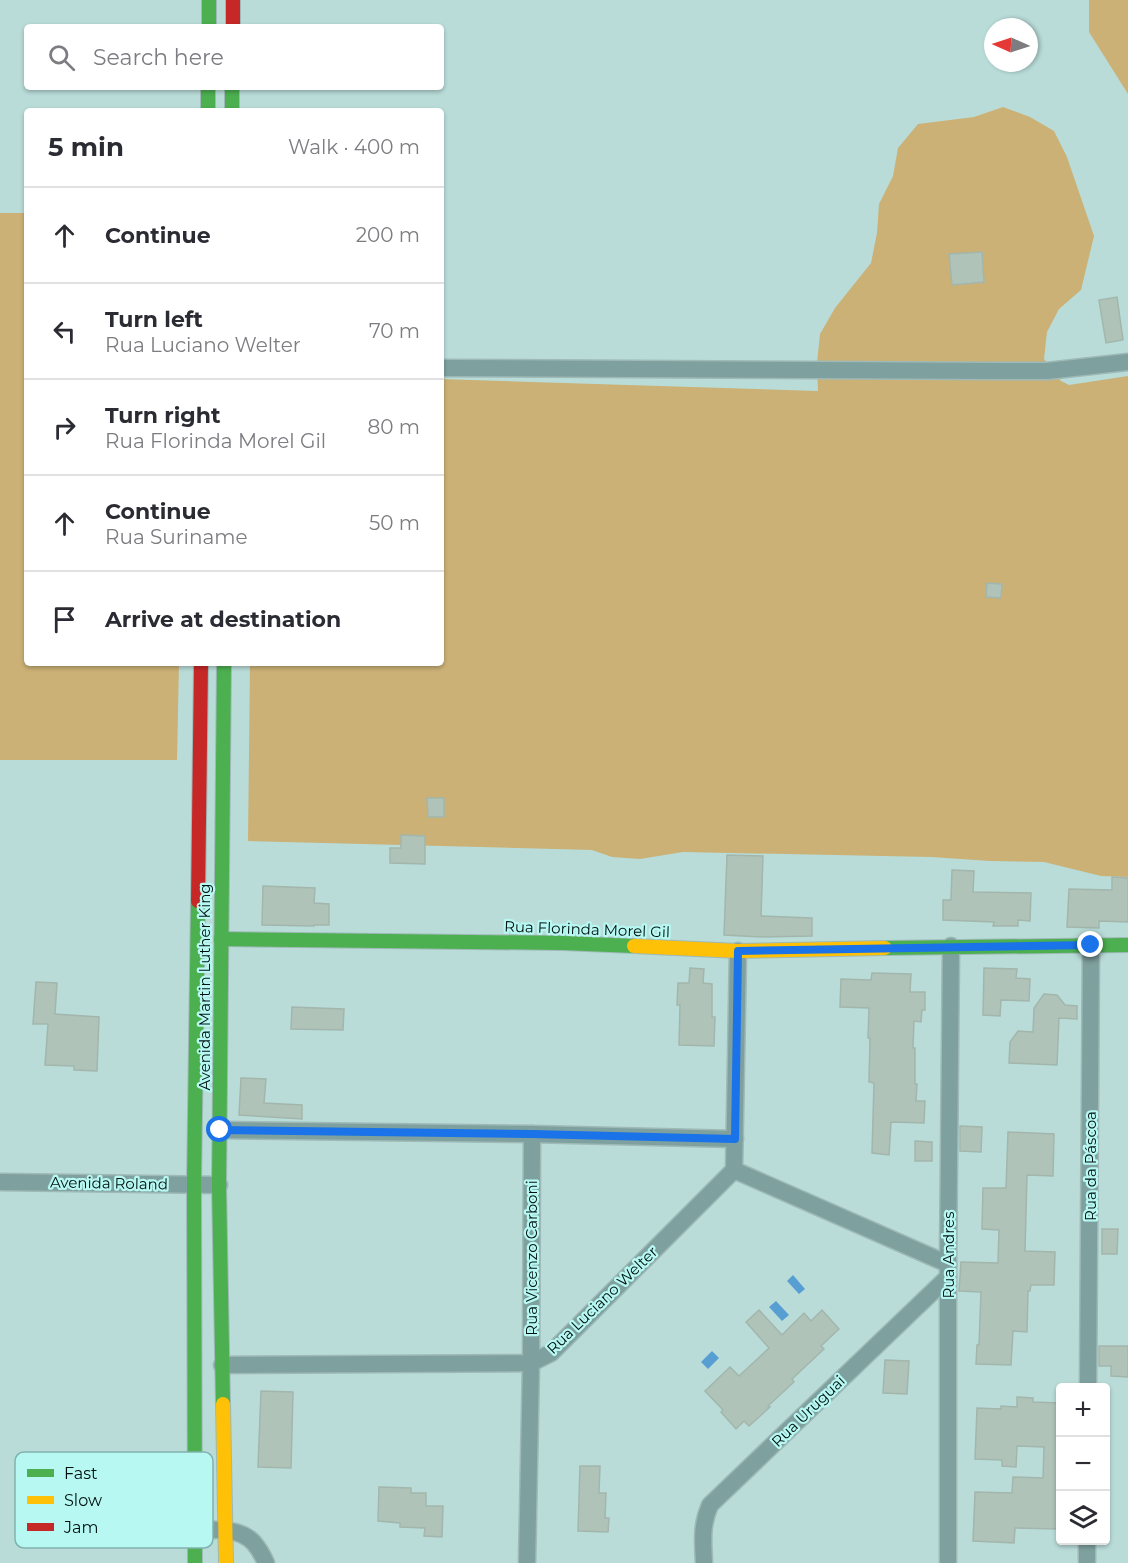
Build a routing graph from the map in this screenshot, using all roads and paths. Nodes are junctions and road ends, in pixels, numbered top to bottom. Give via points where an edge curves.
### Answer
1 (209, 0) edge
2 (233, 0) edge
3 (209, 24) edge
4 (233, 24) edge
5 (208, 90) edge
6 (232, 90) edge
7 (208, 108) edge
8 (232, 108) edge
9 (1128, 362) edge
10 (444, 368) edge
11 (201, 666) edge
12 (224, 666) edge
13 (221, 939) junction
14 (1091, 945) junction
15 (1128, 945) edge
16 (951, 946) junction
17 (738, 951) junction
18 (220, 1130) junction
19 (532, 1134) junction
20 (735, 1139) junction
21 (734, 1170) junction
22 (0, 1182) edge
23 (194, 1184) junction
24 (219, 1185) junction
25 (948, 1270) junction
26 (531, 1363) junction
27 (222, 1365) junction
28 (1088, 1383) edge
29 (195, 1452) edge
30 (213, 1530) edge
31 (226, 1530) junction
32 (1087, 1545) edge
33 (226, 1563) edge
34 (266, 1563) edge
35 (528, 1563) edge
36 (704, 1563) edge
37 (948, 1563) edge
38 (1087, 1563) edge

1 - 3 main road
2 - 4 main road
5 - 7 main road
6 - 8 main road
9 - 10 street via 1047,371
11 - 23 main road, Avenida Martin Luther King
12 - 13 main road, Avenida Martin Luther King
13 - 17 main road, Rua Florinda Morel Gil via 563,943
13 - 18 main road, Avenida Martin Luther King
14 - 15 main road, Rua Florinda Morel Gil
14 - 16 main road, Rua Florinda Morel Gil
14 - 28 street, Rua da Páscoa
16 - 17 main road, Rua Florinda Morel Gil
16 - 25 street, Rua Andres
17 - 20 street
18 - 19 street
18 - 24 main road, Avenida Martin Luther King
19 - 20 street
19 - 26 street, Rua Vicenzo Carboni
20 - 21 street
21 - 25 street
21 - 26 street, Rua Luciano Welter via 551,1353
22 - 23 street, Avenida Roland
23 - 24 street, Avenida Roland
23 - 29 main road, Avenida Martin Luther King
24 - 27 main road, Avenida Martin Luther King
25 - 36 street, Rua Uruguai via 710,1505 702,1529
25 - 37 street, Rua Andres
26 - 27 street, Rua Luciano Welter
26 - 35 street, Rua Vicenzo Carboni
27 - 31 main road, Avenida Martin Luther King
30 - 31 street
31 - 33 main road, Avenida Martin Luther King
31 - 34 street via 253,1541
32 - 38 street

